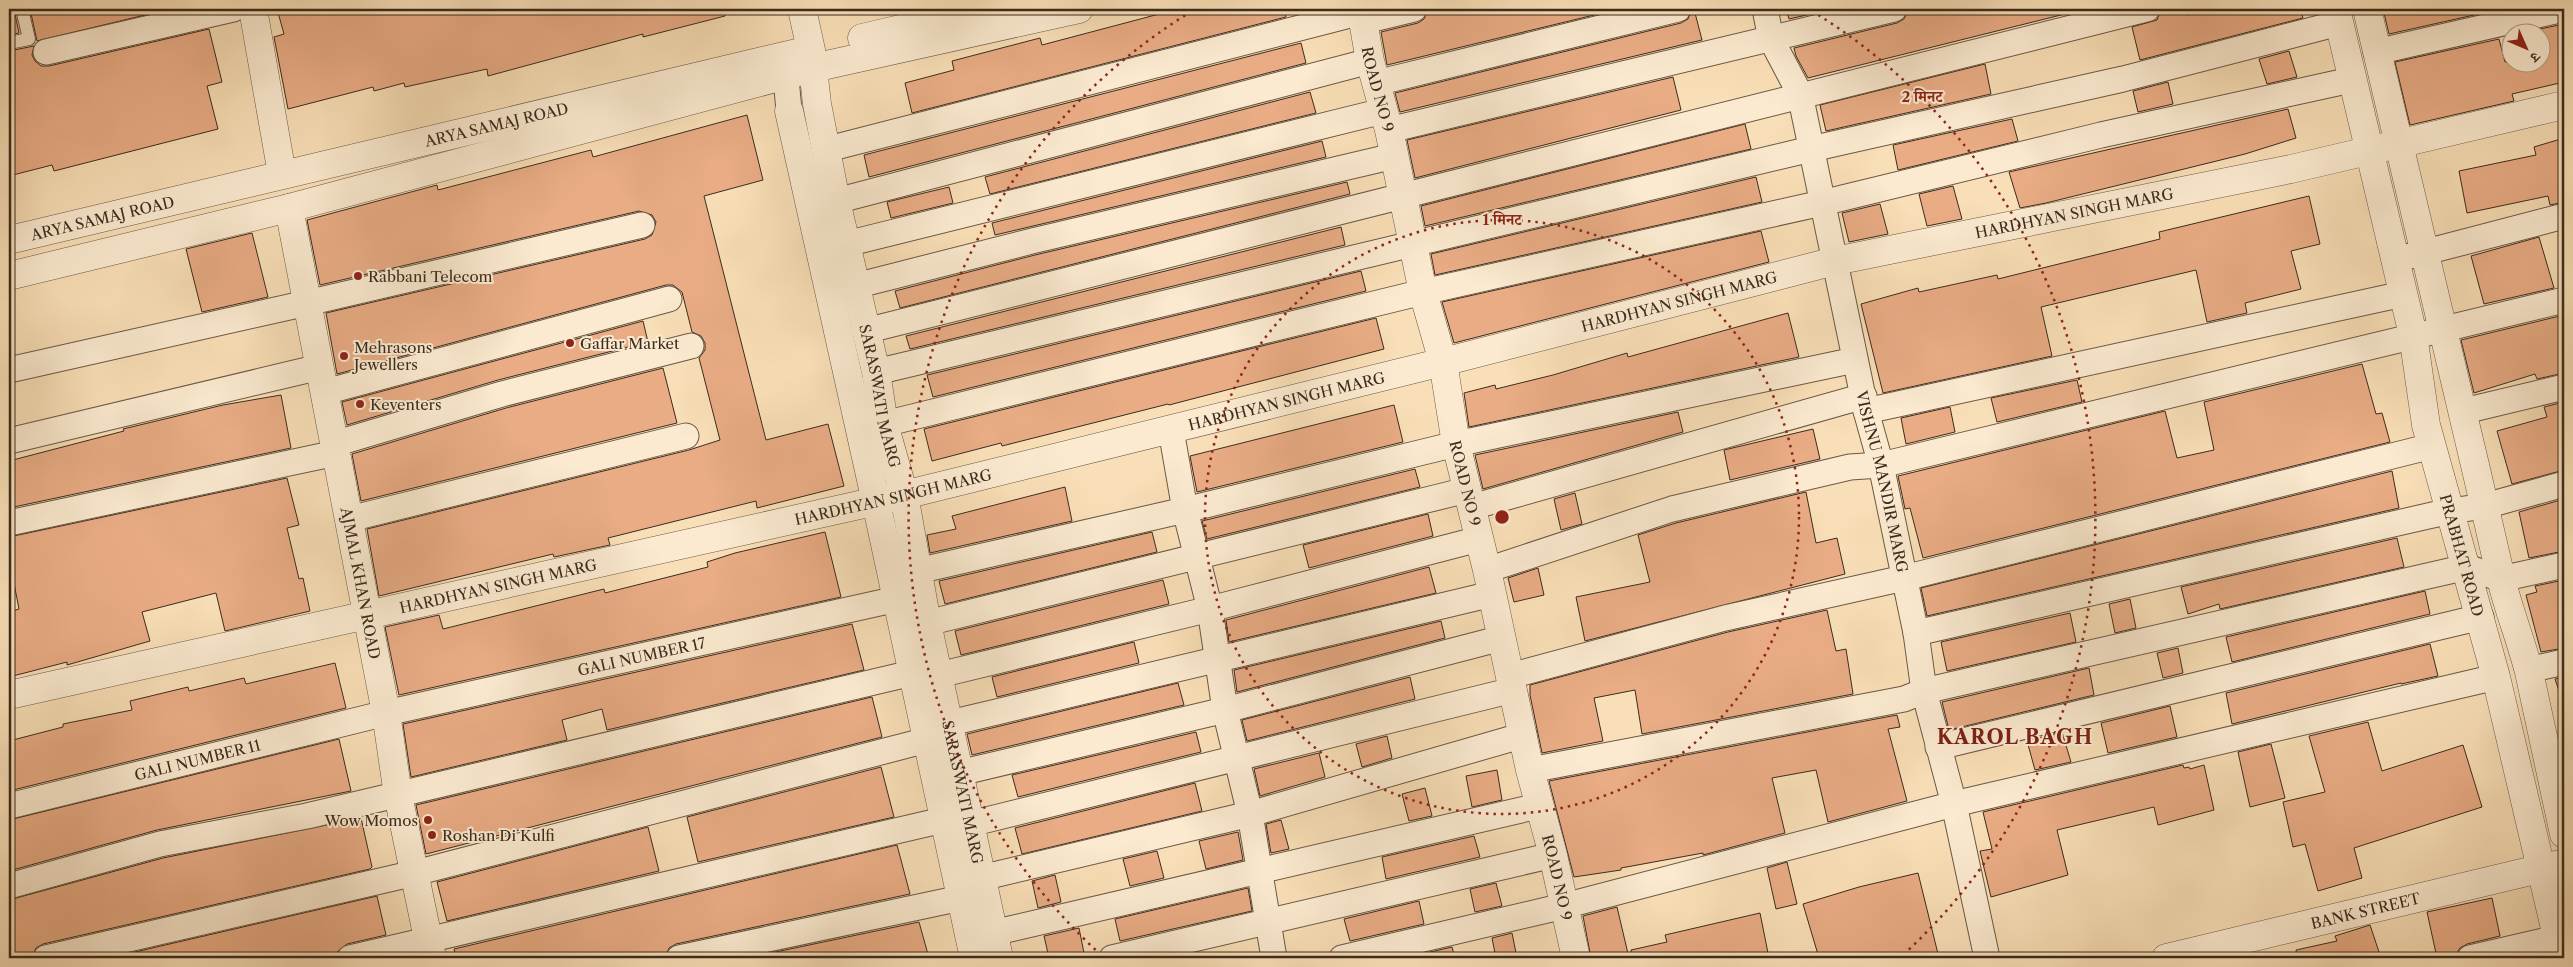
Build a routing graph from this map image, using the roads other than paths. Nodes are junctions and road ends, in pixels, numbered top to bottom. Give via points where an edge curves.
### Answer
1 (22, 9) edge
2 (232, 9) edge
3 (253, 9) edge
4 (802, 9) edge
5 (986, 9) edge
6 (1079, 9) edge
7 (1414, 9) edge
8 (1678, 9) edge
9 (1765, 9) edge
10 (1894, 9) edge
11 (2147, 9) edge
12 (2367, 9) edge
13 (2564, 9) edge
14 (1362, 14) edge
15 (2338, 16) edge
16 (1771, 39) junction
17 (9, 43) edge
18 (46, 52) dead end
19 (2376, 52) junction
20 (812, 59) junction
21 (785, 65) junction
22 (1373, 72) junction
23 (2351, 80) junction
24 (1800, 94) junction
25 (2564, 104) edge
26 (789, 111) joint
27 (1389, 132) junction
28 (2399, 143) junction
29 (828, 148) junction
30 (1811, 149) junction
31 (2371, 151) junction
32 (282, 174) junction
33 (1402, 195) junction
34 (836, 201) junction
35 (1822, 203) junction
36 (289, 208) junction
37 (2564, 216) edge
38 (642, 225) dead end
39 (9, 240) edge
40 (846, 244) junction
41 (1414, 245) junction
42 (2425, 251) junction
43 (2395, 260) junction
44 (1835, 261) junction
45 (9, 276) edge
46 (855, 286) junction
47 (1423, 292) junction
48 (2403, 294) junction
49 (669, 299) dead end
50 (2564, 300) edge
51 (307, 304) junction
52 (2441, 329) junction
53 (865, 331) junction
54 (2413, 335) junction
55 (691, 346) dead end
56 (1855, 360) junction
57 (1443, 362) junction
58 (9, 370) edge
59 (876, 372) junction
60 (323, 380) junction
61 (2564, 387) edge
62 (1865, 403) junction
63 (2464, 411) junction
64 (884, 424) junction
65 (1171, 430) junction
66 (686, 436) dead end
67 (9, 441) edge
68 (1456, 444) junction
69 (2432, 446) junction
70 (335, 448) junction
71 (1881, 465) junction
72 (2564, 484) edge
73 (904, 495) junction
74 (1470, 499) junction
75 (876, 502) junction
76 (2485, 506) junction
77 (1185, 510) junction
78 (2450, 511) junction
79 (349, 519) junction
80 (9, 523) edge
81 (1479, 539) junction
82 (1198, 558) junction
83 (2564, 564) edge
84 (2467, 567) junction
85 (917, 571) junction
86 (1904, 578) junction
87 (2501, 579) junction
88 (1490, 582) junction
89 (897, 599) junction
90 (1210, 609) junction
91 (367, 616) junction
92 (2481, 617) junction
93 (927, 623) junction
94 (1916, 633) junction
95 (1502, 638) junction
96 (1216, 658) junction
97 (2564, 662) edge
98 (2528, 670) junction
99 (926, 674) junction
100 (2496, 677) junction
101 (1512, 683) junction
102 (1924, 691) junction
103 (9, 695) edge
104 (1225, 710) junction
105 (386, 712) junction
106 (950, 723) junction
107 (1524, 735) junction
108 (927, 740) junction
109 (1938, 747) junction
110 (1236, 759) junction
111 (2556, 762) edge
112 (1530, 770) junction
113 (958, 773) junction
114 (398, 795) junction
115 (1954, 804) junction
116 (9, 806) edge
117 (1538, 806) junction
118 (1250, 814) junction
119 (943, 820) junction
120 (970, 824) junction
121 (2564, 834) edge
122 (1553, 855) junction
123 (2553, 866) edge
124 (1260, 870) junction
125 (415, 873) junction
126 (982, 878) junction
127 (9, 886) edge
128 (961, 898) junction
129 (1564, 906) junction
130 (1267, 924) junction
131 (996, 946) edge
132 (2560, 948) edge
133 (430, 949) edge
134 (46, 958) edge
135 (350, 958) edge
136 (679, 958) edge
137 (974, 958) edge
138 (1112, 958) edge
139 (1274, 958) edge
140 (1342, 958) edge
141 (1573, 958) edge
142 (1987, 958) edge
143 (2166, 958) edge
144 (2470, 958) edge

1 - 17 lane via 29,38
2 - 18 street
3 - 32 street
4 - 20 street, SARASWATI MARG
5 - 20 street, ARYA SAMAJ ROAD
6 - 20 street
7 - 14 street
8 - 22 street
9 - 16 street, VISHNU MANDIR MARG
10 - 16 street
11 - 24 street
12 - 19 street, PRABHAT ROAD
13 - 19 street
14 - 22 street, ROAD NO 9
14 - 29 street
15 - 23 street, PRABHAT ROAD
15 - 30 street via 2123,79
16 - 24 street, VISHNU MANDIR MARG
16 - 27 street
19 - 28 street, PRABHAT ROAD
20 - 21 street, ARYA SAMAJ ROAD
20 - 29 street, SARASWATI MARG via 817,104
21 - 26 street
21 - 32 street, ARYA SAMAJ ROAD
21 - 36 street
22 - 27 street, ROAD NO 9
22 - 34 street
23 - 31 street, PRABHAT ROAD
23 - 35 street via 2100,134
24 - 30 street, VISHNU MANDIR MARG
24 - 33 street
25 - 28 street, HARDHYAN SINGH MARG
26 - 75 street, SARASWATI MARG
27 - 33 street, ROAD NO 9
27 - 40 street
27 - 46 street via 1032,241
28 - 31 street, HARDHYAN SINGH MARG
28 - 42 street, PRABHAT ROAD
29 - 34 street, SARASWATI MARG
30 - 35 street, VISHNU MANDIR MARG
30 - 41 street
31 - 43 street, PRABHAT ROAD
31 - 44 street, HARDHYAN SINGH MARG
32 - 39 street, ARYA SAMAJ ROAD
33 - 41 street, ROAD NO 9
33 - 53 street
34 - 40 street, SARASWATI MARG
35 - 44 street, VISHNU MANDIR MARG
35 - 47 street
36 - 45 street
36 - 51 street, AJMAL KHAN ROAD
37 - 42 street
38 - 51 street
40 - 46 street, SARASWATI MARG
41 - 47 street, ROAD NO 9
41 - 59 street
42 - 43 street
42 - 52 street, PRABHAT ROAD
43 - 48 street, PRABHAT ROAD
44 - 56 street, VISHNU MANDIR MARG
44 - 57 street, HARDHYAN SINGH MARG
46 - 53 street, SARASWATI MARG
47 - 57 street, ROAD NO 9
47 - 64 street
48 - 54 street, PRABHAT ROAD
48 - 62 street
49 - 60 street
50 - 52 street
51 - 58 street
51 - 60 street, AJMAL KHAN ROAD
52 - 54 street
52 - 63 street, PRABHAT ROAD
53 - 59 street, SARASWATI MARG
54 - 69 street, PRABHAT ROAD
54 - 71 street
55 - 70 street via 502,394
56 - 62 street, VISHNU MANDIR MARG
56 - 68 street
57 - 65 street, HARDHYAN SINGH MARG
57 - 68 street, ROAD NO 9
59 - 64 street, SARASWATI MARG
60 - 67 street
60 - 70 street, AJMAL KHAN ROAD
61 - 63 street
62 - 71 street, VISHNU MANDIR MARG
62 - 74 street
63 - 76 street, PRABHAT ROAD
64 - 73 street, SARASWATI MARG
65 - 73 street, HARDHYAN SINGH MARG
65 - 77 street
66 - 79 street
68 - 74 street, ROAD NO 9
68 - 77 street
69 - 78 street, PRABHAT ROAD
69 - 86 street
70 - 79 street, AJMAL KHAN ROAD
70 - 80 street
71 - 86 street, VISHNU MANDIR MARG
71 - 88 street via 1850,467 1672,509
72 - 76 street
73 - 75 street, HARDHYAN SINGH MARG
73 - 85 street, SARASWATI MARG
74 - 81 street, ROAD NO 9
74 - 82 street
75 - 89 street, SARASWATI MARG
75 - 91 street, HARDHYAN SINGH MARG
76 - 78 street
76 - 87 street, PRABHAT ROAD
77 - 82 street
77 - 85 street
78 - 84 street, PRABHAT ROAD
78 - 94 street
79 - 91 street, AJMAL KHAN ROAD
81 - 88 street, ROAD NO 9
81 - 90 street
82 - 90 street
82 - 93 street
83 - 87 street
84 - 87 street
84 - 92 street, PRABHAT ROAD
84 - 102 street
85 - 93 street, SARASWATI MARG
86 - 94 street, VISHNU MANDIR MARG
86 - 101 street via 1725,618
87 - 98 street, PRABHAT ROAD
88 - 95 street, ROAD NO 9
88 - 96 street
89 - 99 street, SARASWATI MARG
89 - 105 street, GALI NUMBER 17
90 - 96 street
90 - 99 street
91 - 103 street, HARDHYAN SINGH MARG
91 - 105 street, AJMAL KHAN ROAD
92 - 100 street, PRABHAT ROAD
92 - 109 street
93 - 99 street, SARASWATI MARG
94 - 102 street, VISHNU MANDIR MARG
95 - 101 street, ROAD NO 9
95 - 104 street
96 - 104 street
96 - 106 street
97 - 98 street
98 - 111 street, PRABHAT ROAD
99 - 106 street, SARASWATI MARG
99 - 108 street, SARASWATI MARG
99 - 114 street
100 - 115 street
100 - 123 street, PRABHAT ROAD
101 - 107 street, ROAD NO 9
101 - 110 street
102 - 109 street, VISHNU MANDIR MARG
102 - 112 street via 1904,700
104 - 110 street
104 - 113 street
105 - 114 street, AJMAL KHAN ROAD
105 - 116 street, GALI NUMBER 11
106 - 113 street, SARASWATI MARG
107 - 112 street, ROAD NO 9
107 - 118 street
108 - 119 street, SARASWATI MARG
108 - 125 street
109 - 115 street, VISHNU MANDIR MARG
110 - 118 street
110 - 120 street
111 - 121 street, PRABHAT ROAD
112 - 117 street, ROAD NO 9
113 - 120 street, SARASWATI MARG
114 - 125 street, AJMAL KHAN ROAD
114 - 127 street via 160,844
115 - 129 street
115 - 142 street, VISHNU MANDIR MARG
117 - 122 street, ROAD NO 9
117 - 124 street
118 - 124 street
118 - 126 street
119 - 120 street
119 - 128 street, SARASWATI MARG
119 - 133 street
120 - 126 street, SARASWATI MARG
122 - 129 street, ROAD NO 9
122 - 130 street
123 - 132 street, PRABHAT ROAD
123 - 143 street, BANK STREET
124 - 130 street
124 - 131 street
125 - 133 street, AJMAL KHAN ROAD
125 - 134 street
126 - 131 street, SARASWATI MARG
128 - 136 street
128 - 137 street, SARASWATI MARG
129 - 140 street
129 - 141 street, ROAD NO 9
130 - 138 street
130 - 139 street
132 - 144 street
133 - 135 street

